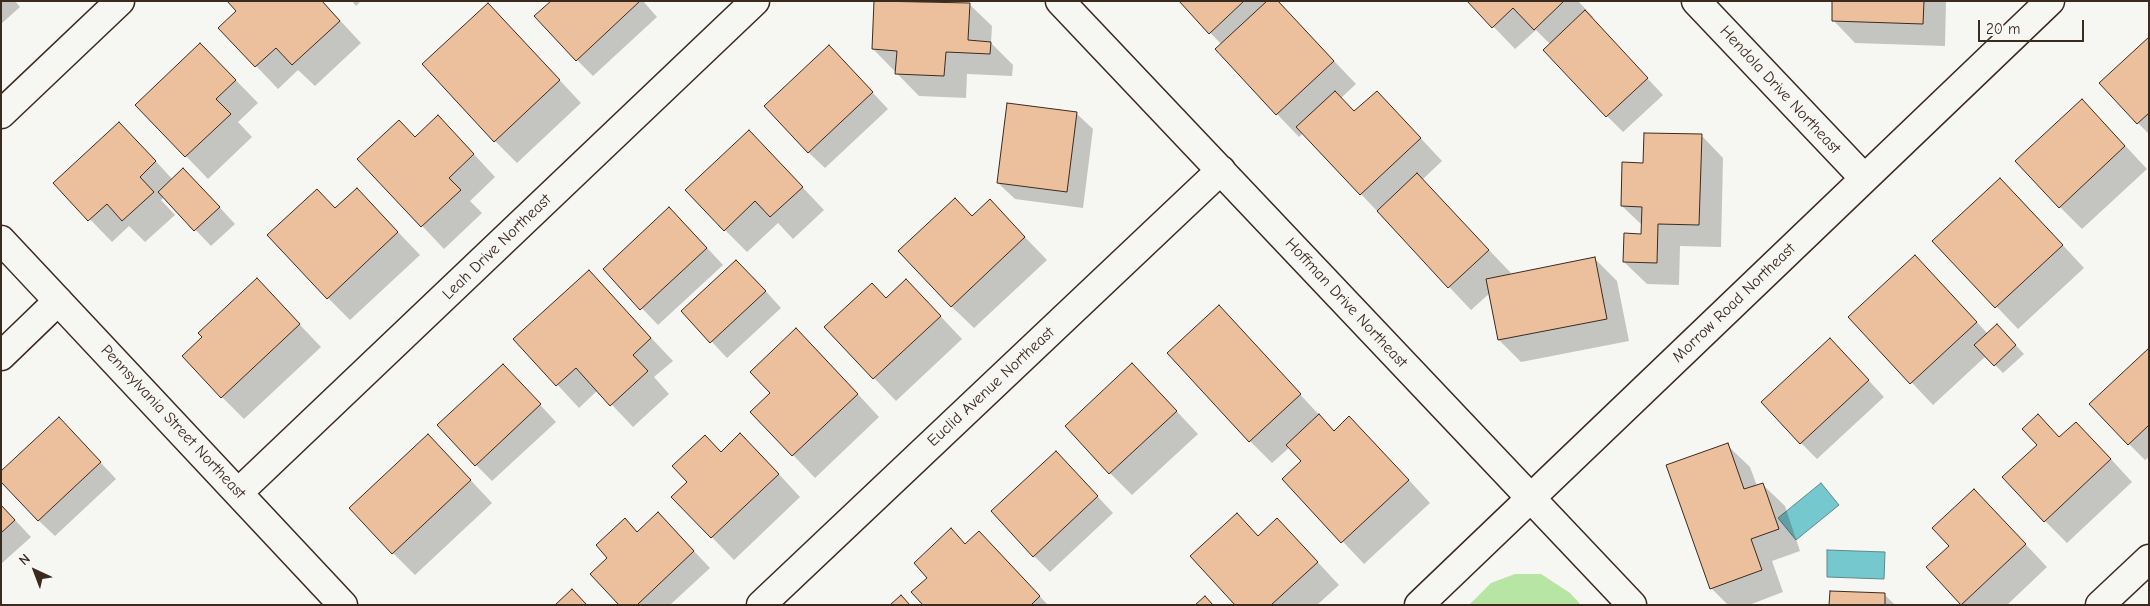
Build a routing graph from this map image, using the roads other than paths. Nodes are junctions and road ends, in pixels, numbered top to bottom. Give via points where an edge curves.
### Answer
1 (120, 1) edge
2 (755, 1) edge
3 (1060, 1) edge
4 (1696, 1) edge
5 (2050, 1) edge
6 (1, 114) edge
7 (1221, 170) junction
8 (1864, 178) junction
9 (1, 240) edge
10 (58, 301) junction
11 (1, 356) edge
12 (239, 492) junction
13 (1531, 498) junction
14 (2149, 559) edge
15 (344, 605) edge
16 (761, 605) edge
17 (1419, 605) edge
18 (1632, 605) edge
19 (2100, 605) edge

1 - 6 street
2 - 12 street, Leah Drive Northeast
3 - 7 street, Hoffman Drive Northeast
4 - 8 street, Hendola Drive Northeast
5 - 8 street, Morrow Road Northeast
7 - 13 street, Hoffman Drive Northeast
7 - 16 street, Euclid Avenue Northeast
8 - 13 street, Morrow Road Northeast
9 - 10 street, Pennsylvania Street Northeast
10 - 11 street
10 - 12 street, Pennsylvania Street Northeast
12 - 15 street, Pennsylvania Street Northeast
13 - 17 street, Morrow Road Northeast
13 - 18 street, Hoffman Drive Northeast
14 - 19 street

